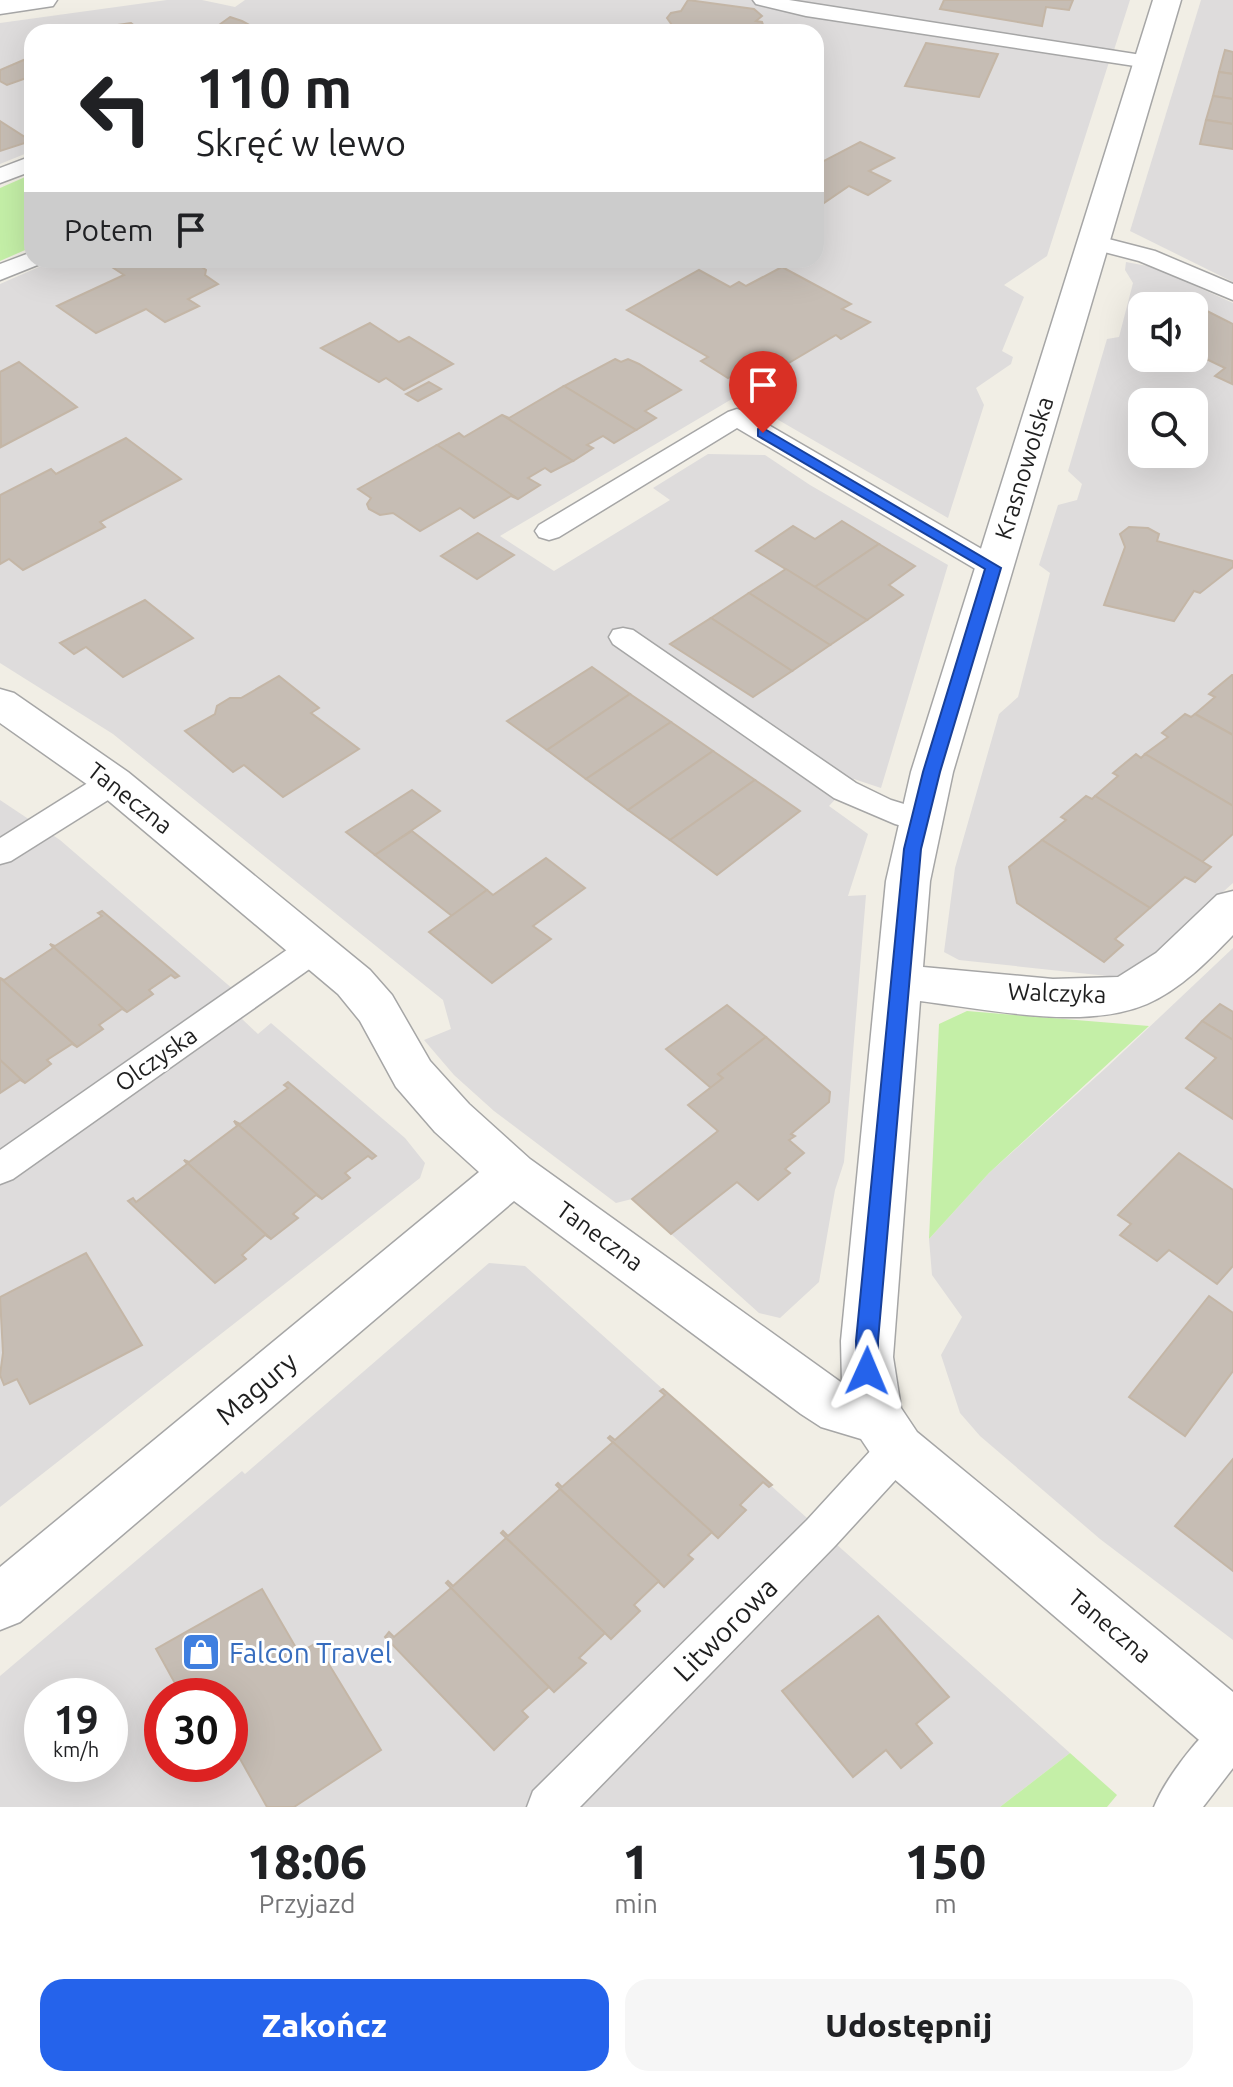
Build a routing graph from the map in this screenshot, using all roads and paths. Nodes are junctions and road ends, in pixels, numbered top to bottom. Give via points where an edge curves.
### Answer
1 (43, 0) edge
2 (763, 0) edge
3 (1167, 0) edge
4 (0, 6) edge
5 (1148, 62) junction
6 (24, 166) edge
7 (0, 176) edge
8 (1093, 242) junction
9 (24, 262) edge
10 (0, 273) edge
11 (1233, 293) edge
12 (549, 531) dead end
13 (994, 568) junction
14 (623, 637) dead end
15 (0, 703) edge
16 (113, 782) junction
17 (919, 820) junction
18 (0, 853) edge
19 (1233, 907) edge
20 (313, 949) junction
21 (898, 981) junction
22 (0, 1169) edge
23 (513, 1173) junction
24 (887, 1434) junction
25 (0, 1603) edge
26 (1233, 1732) edge
27 (549, 1807) edge
28 (1176, 1807) edge

1 - 4 street
2 - 5 lane
3 - 5 street, Krasnowolska
5 - 8 street, Krasnowolska
6 - 7 lane
8 - 11 lane via 1151,256
8 - 13 street, Krasnowolska
9 - 10 lane
12 - 13 lane via 737,417
13 - 17 street, Krasnowolska
14 - 17 lane via 843,791
15 - 16 street, Taneczna
16 - 18 lane
16 - 20 street, Taneczna
17 - 21 street, Krasnowolska
19 - 21 street, Walczyka via 1166,969 1126,994 1083,998
20 - 22 lane, Olczyska
20 - 23 street, Taneczna via 367,996 423,1087
21 - 24 street, Krasnowolska via 867,1341 867,1371
23 - 24 street, Taneczna via 820,1397
23 - 25 street, Magury
24 - 26 street, Taneczna
24 - 27 lane, Litworowa via 821,1533
26 - 28 lane

